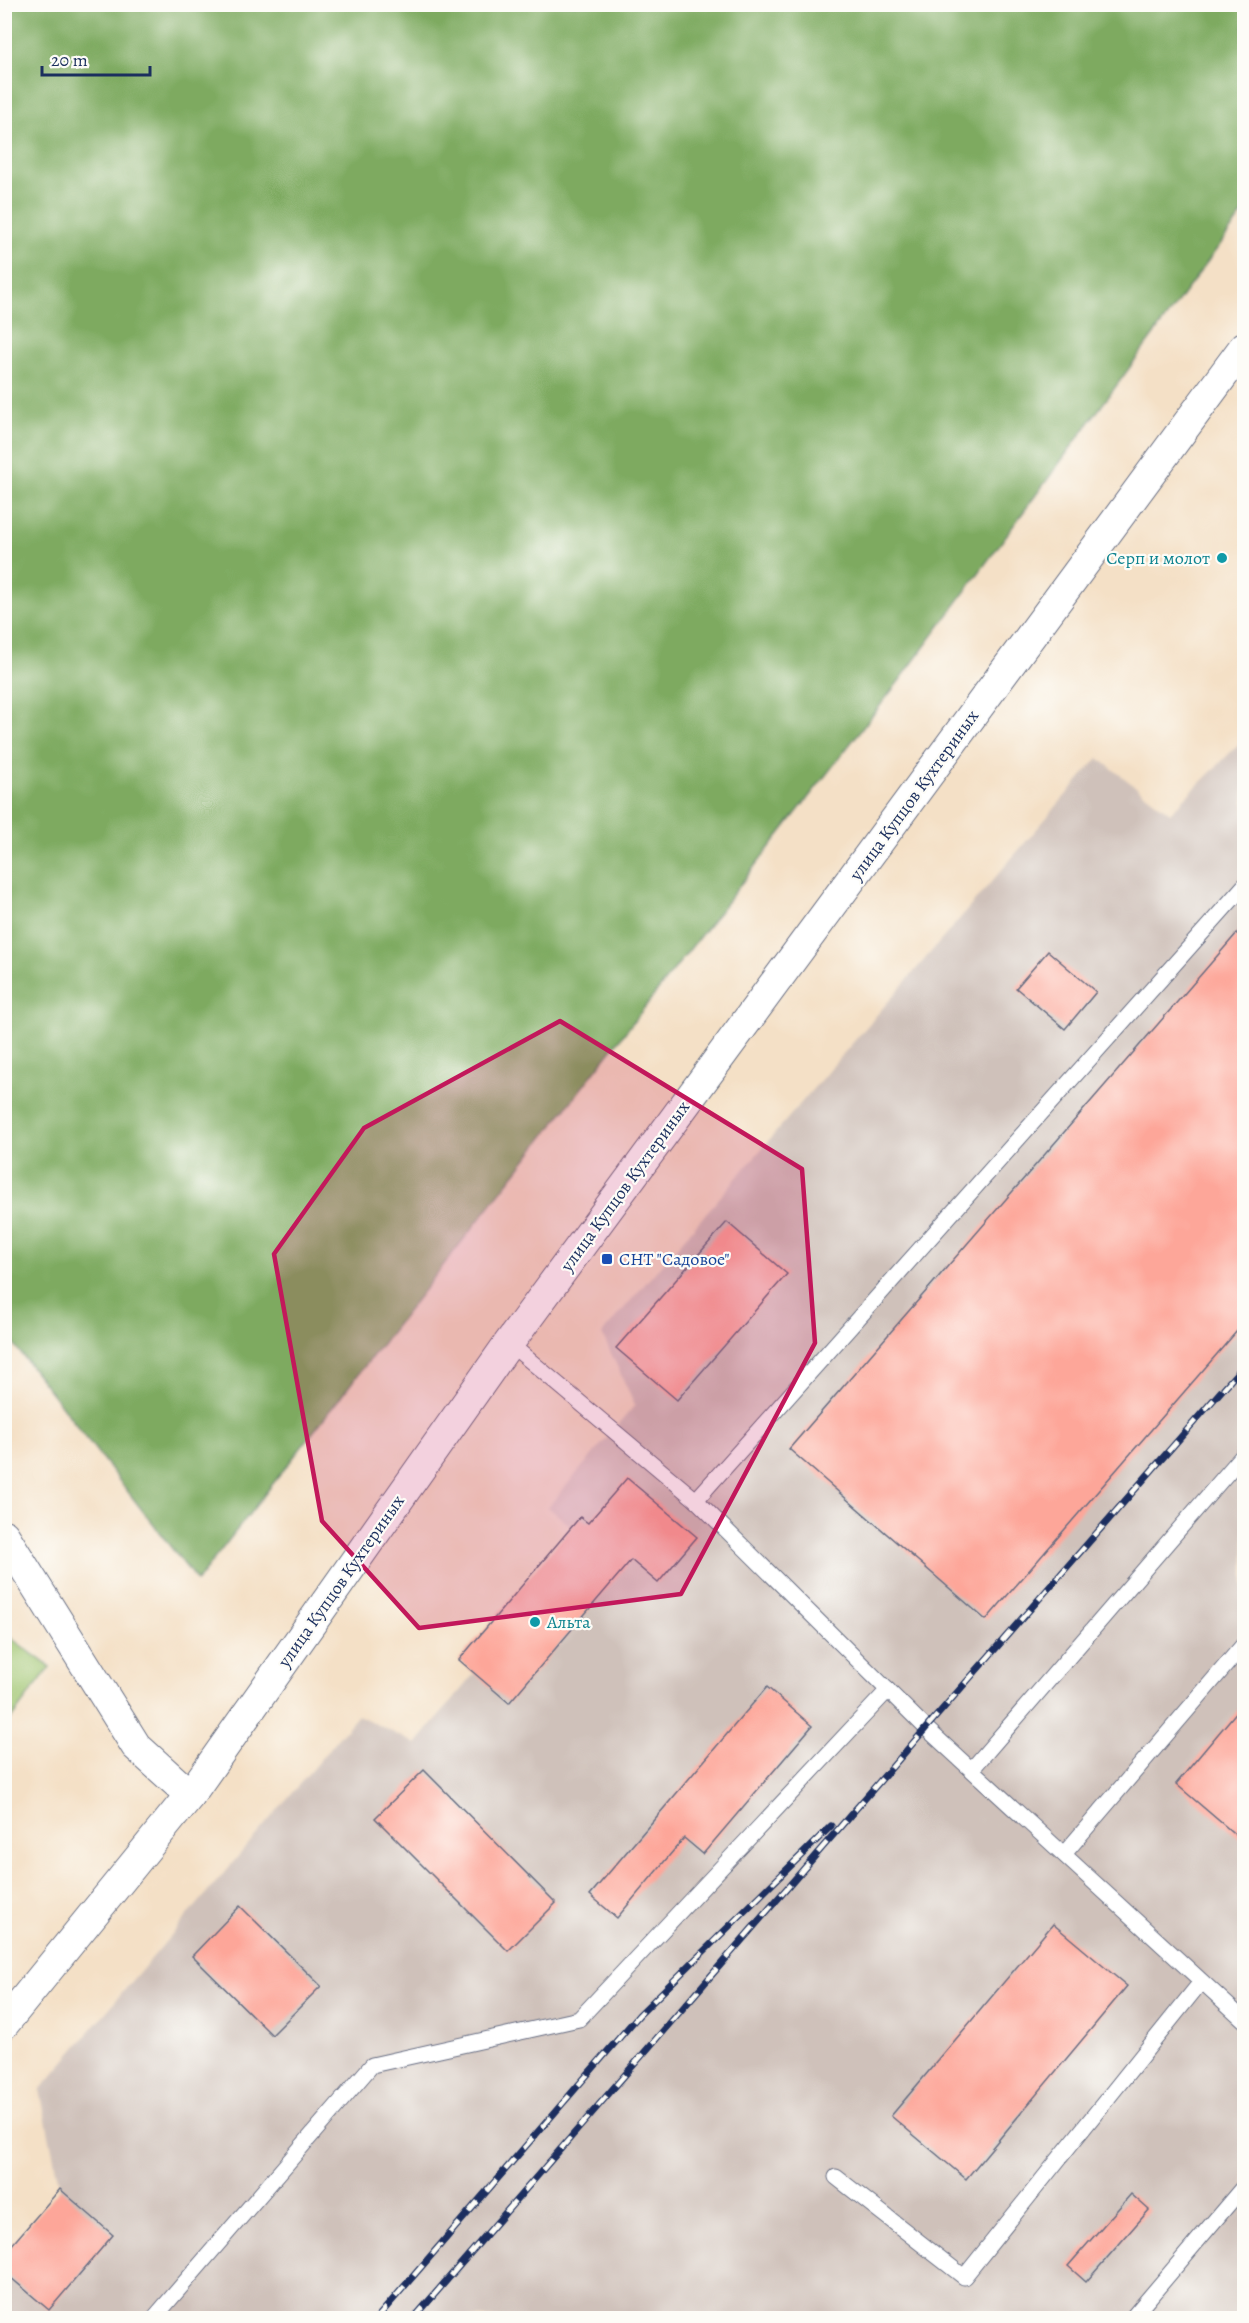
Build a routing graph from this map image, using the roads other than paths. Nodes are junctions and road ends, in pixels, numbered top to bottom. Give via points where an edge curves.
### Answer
1 (1245, 347) edge
2 (1245, 886) edge
3 (509, 1343) junction
4 (1245, 1455) edge
5 (696, 1500) junction
6 (4, 1535) edge
7 (1245, 1644) edge
8 (888, 1690) junction
9 (972, 1769) junction
10 (190, 1795) junction
11 (1064, 1854) junction
12 (1201, 1982) junction
13 (1245, 2020) edge
14 (4, 2024) edge
15 (836, 2177) dead end
16 (1245, 2186) edge
17 (154, 2319) edge
18 (1132, 2319) edge

1 - 3 street, улица Купцов Кухтериных
2 - 5 lane
3 - 5 lane
3 - 10 street, улица Купцов Кухтериных
4 - 9 lane
5 - 8 lane
6 - 10 street via 136,1746
7 - 11 lane
8 - 9 lane
8 - 17 lane via 579,2019 372,2065
9 - 11 lane
10 - 14 street, улица Купцов Кухтериных
11 - 12 lane
12 - 13 lane
12 - 15 lane via 964,2277
16 - 18 lane

